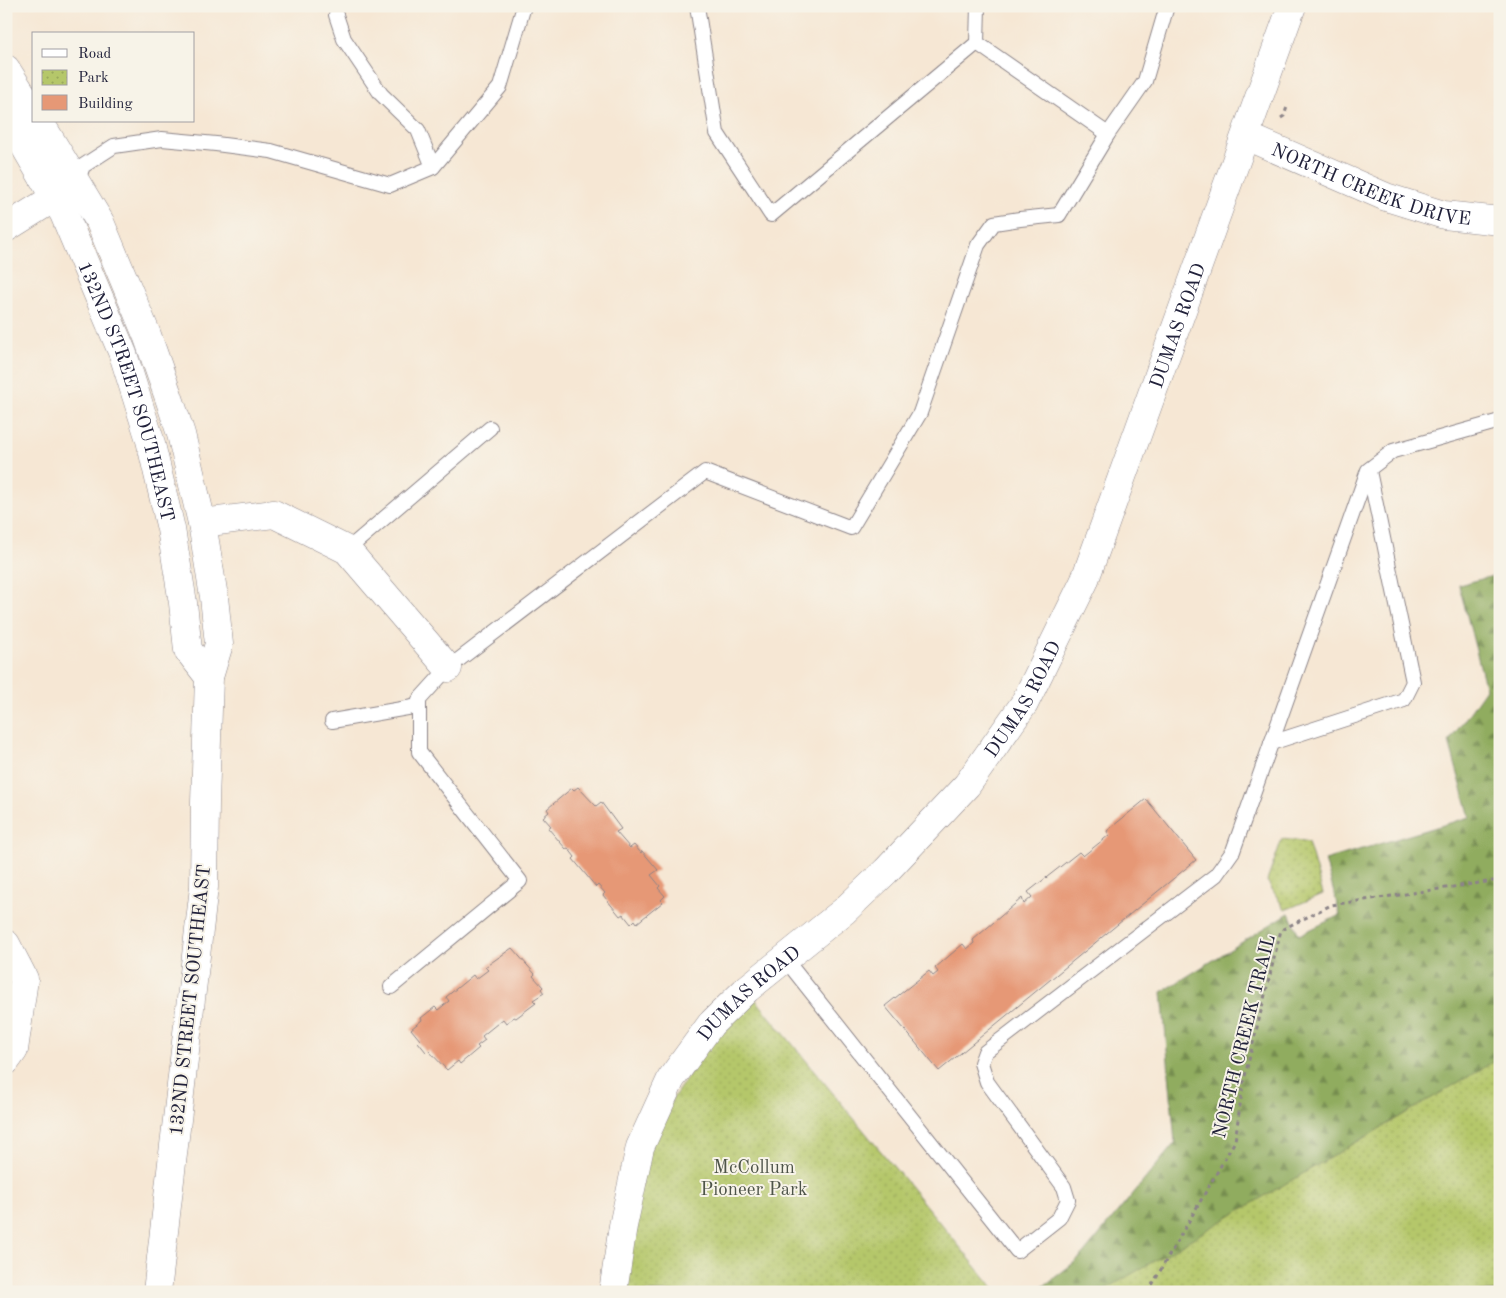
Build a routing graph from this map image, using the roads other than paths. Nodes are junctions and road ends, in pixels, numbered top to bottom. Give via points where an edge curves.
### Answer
1 (524, 6) edge
2 (697, 6) edge
3 (978, 6) edge
4 (1167, 6) edge
5 (1292, 6) edge
6 (336, 15) dead end
7 (977, 43) junction
8 (6, 69) edge
9 (32, 110) edge
10 (6, 118) edge
11 (40, 122) edge
12 (1108, 134) junction
13 (1246, 136) junction
14 (433, 167) junction
15 (77, 183) junction
16 (54, 198) junction
17 (1500, 221) edge
18 (6, 228) edge
19 (1500, 421) edge
20 (490, 428) dead end
21 (1368, 470) junction
22 (202, 523) junction
23 (347, 550) junction
24 (448, 668) junction
25 (209, 677) junction
26 (419, 706) junction
27 (332, 721) dead end
28 (1271, 743) junction
29 (6, 944) edge
30 (785, 959) junction
31 (391, 987) dead end
32 (6, 1062) edge
33 (157, 1292) edge
34 (613, 1292) edge

1 - 14 lane via 500,87
2 - 7 lane via 717,133 771,215
3 - 7 lane
4 - 12 lane via 1145,81
5 - 13 street, DUMAS ROAD
6 - 14 lane via 344,39 381,94 418,130
7 - 12 lane
8 - 9 street
10 - 16 street, 132ND STREET SOUTHEAST
11 - 15 street, 132ND STREET SOUTHEAST
12 - 24 lane via 1059,215 994,223 978,245 920,413 851,528 705,472
13 - 17 street, NORTH CREEK DRIVE via 1386,196 1444,216
13 - 30 street, DUMAS ROAD via 1084,582 1024,704 967,785 947,807 844,911
14 - 15 lane via 390,185 271,151 162,139 114,146 83,166
15 - 22 street, 132ND STREET SOUTHEAST via 100,222 147,335 181,434
16 - 18 street
16 - 25 street, 132ND STREET SOUTHEAST via 64,214 123,354 150,440 171,529 188,650
19 - 21 lane via 1393,450
20 - 23 lane
21 - 28 lane
21 - 28 lane via 1413,682 1404,700
22 - 23 street via 274,514
22 - 25 street, 132ND STREET SOUTHEAST via 220,644
23 - 24 street
24 - 26 lane via 419,700
25 - 33 street, 132ND STREET SOUTHEAST via 204,887
26 - 27 lane
26 - 31 lane via 419,752 520,881
28 - 30 lane via 1233,851 1216,875 985,1052 981,1063 986,1082 1064,1187 1068,1200 1059,1218 1017,1251
29 - 32 street via 24,979 14,1050
30 - 34 street, DUMAS ROAD via 747,988 711,1024 671,1079 640,1147

